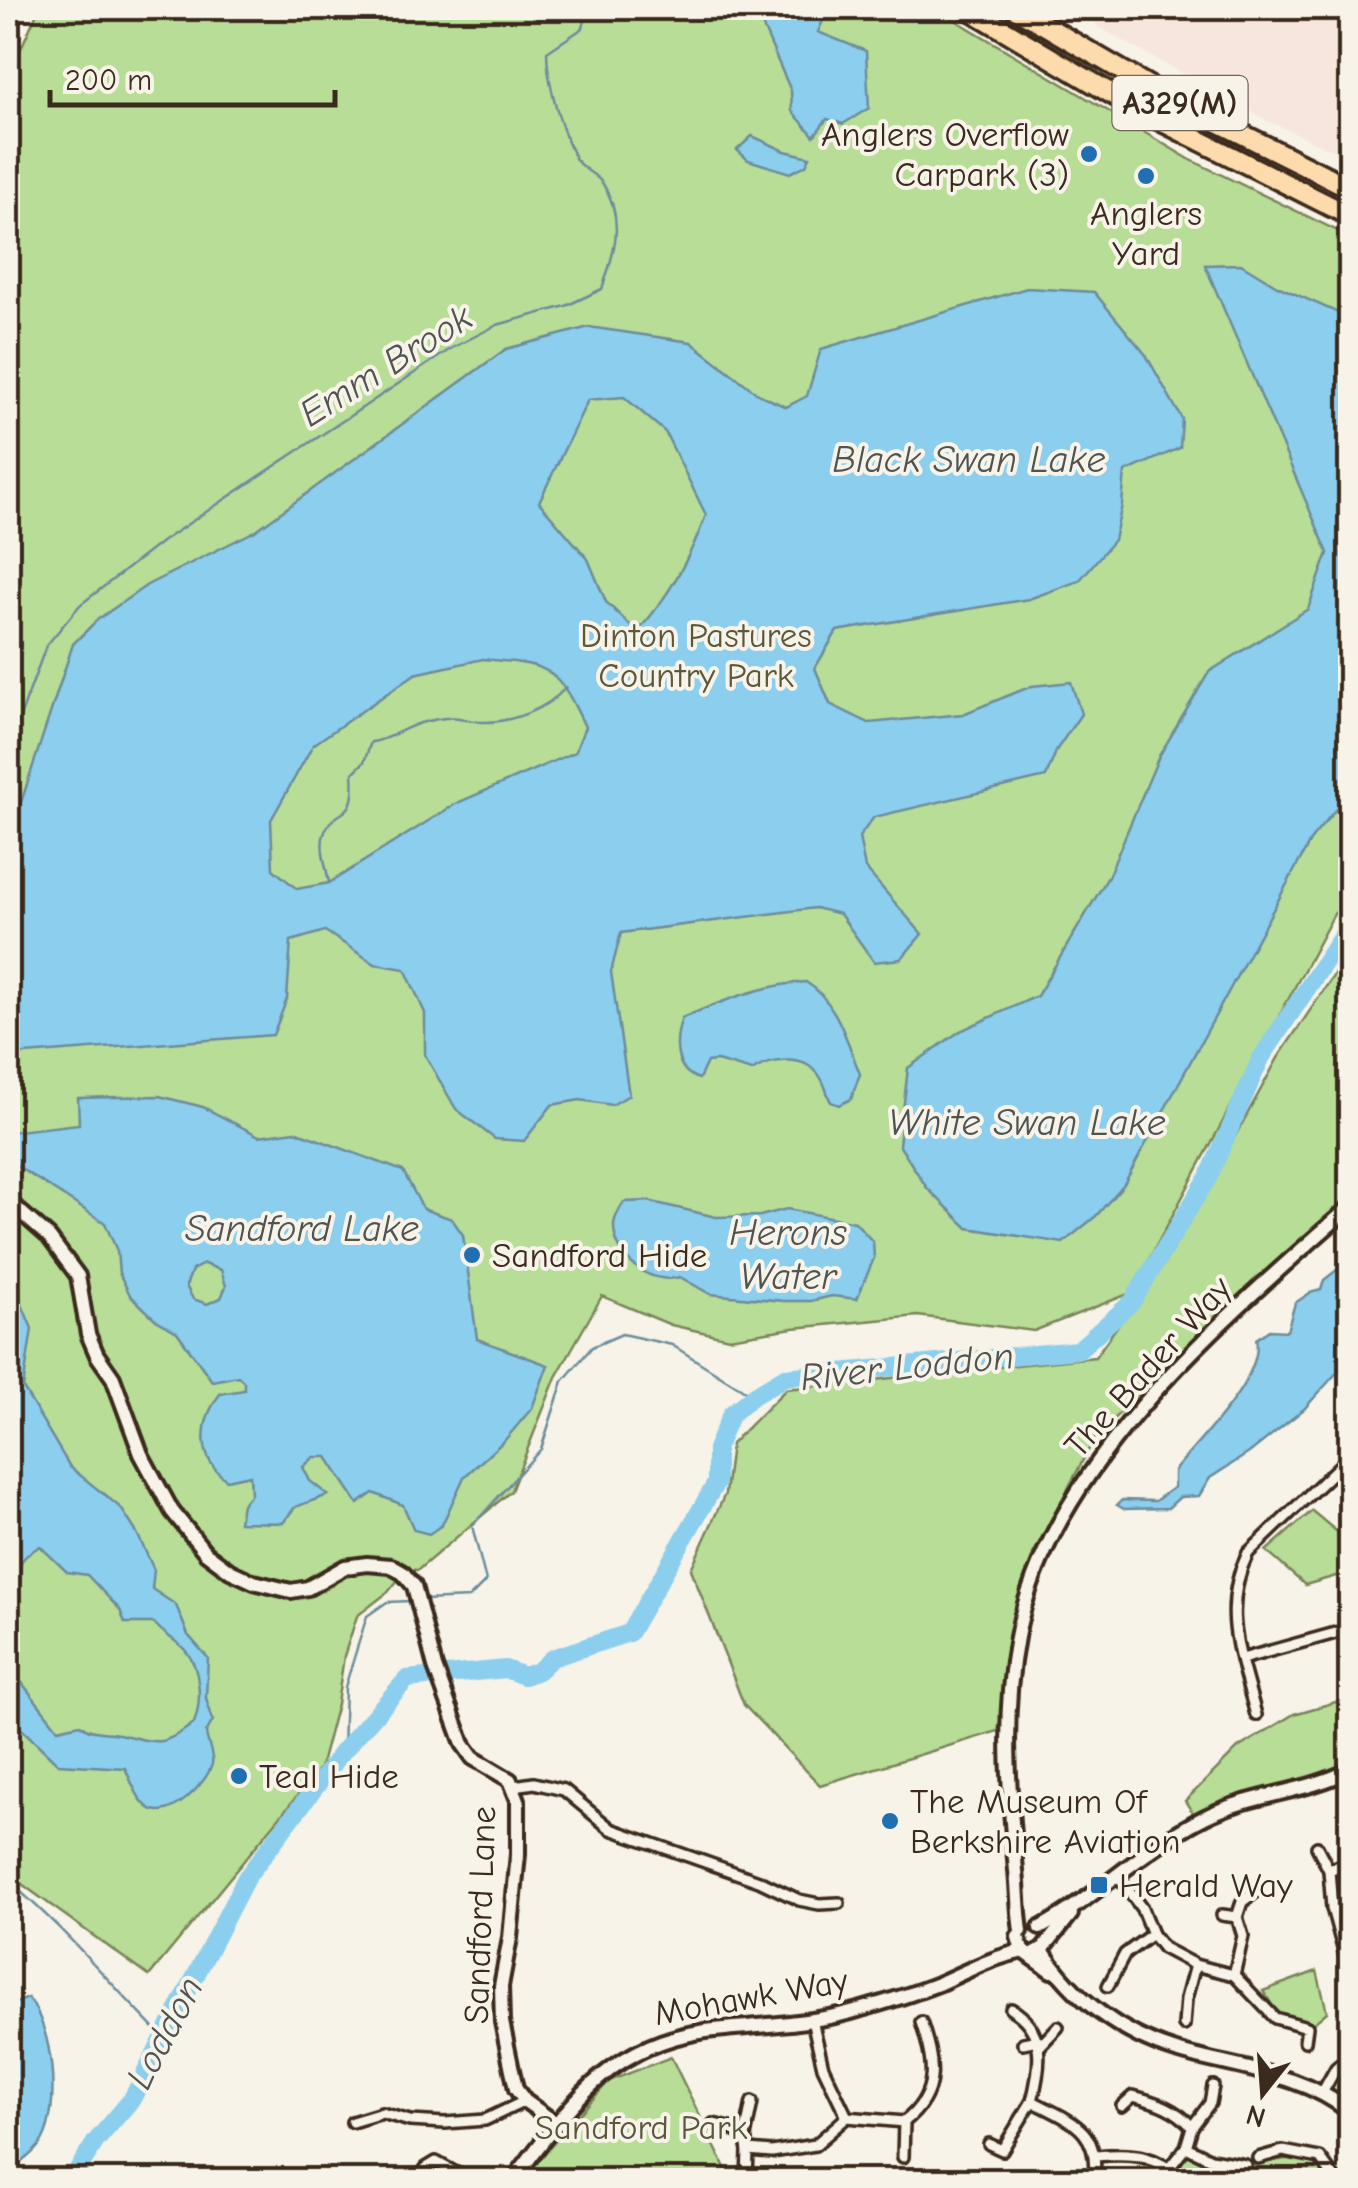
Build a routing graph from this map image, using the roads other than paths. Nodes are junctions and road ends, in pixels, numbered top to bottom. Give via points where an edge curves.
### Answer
1 (967, 8) edge
2 (1015, 8) edge
3 (1350, 188) edge
4 (1350, 216) edge
5 (8, 1202) edge
6 (1350, 1206) edge
7 (1350, 1456) edge
8 (1350, 1629) edge
9 (1242, 1658) junction
10 (1256, 1715) dead end
11 (1350, 1770) edge
12 (514, 1786) junction
13 (1316, 1847) dead end
14 (1350, 1862) edge
15 (1329, 1870) junction
16 (1118, 1876) junction
17 (1258, 1890) dead end
18 (840, 1902) dead end
19 (1222, 1915) dead end
20 (1237, 1917) junction
21 (1152, 1934) junction
22 (1032, 1940) junction
23 (1346, 1946) edge
24 (1346, 1962) dead end
25 (1103, 1965) dead end
26 (1195, 1965) junction
27 (1112, 1972) junction
28 (1234, 1974) junction
29 (1108, 1986) dead end
30 (1012, 2009) dead end
31 (812, 2020) junction
32 (921, 2022) dead end
33 (1184, 2025) dead end
34 (1058, 2028) dead end
35 (1305, 2040) dead end
36 (1023, 2043) dead end
37 (1038, 2043) junction
38 (932, 2052) junction
39 (920, 2056) dead end
40 (1350, 2056) edge
41 (1134, 2084) dead end
42 (1213, 2086) dead end
43 (1322, 2093) junction
44 (1133, 2096) junction
45 (526, 2101) junction
46 (752, 2102) dead end
47 (1032, 2102) junction
48 (1122, 2106) dead end
49 (1350, 2112) edge
50 (846, 2117) junction
51 (352, 2122) dead end
52 (904, 2122) junction
53 (557, 2124) junction
54 (713, 2124) dead end
55 (1192, 2127) junction
56 (745, 2137) junction
57 (989, 2144) dead end
58 (1186, 2146) junction
59 (748, 2150) junction
60 (1002, 2150) junction
61 (1012, 2156) dead end
62 (1096, 2156) junction
63 (903, 2157) dead end
64 (1258, 2158) dead end
65 (1245, 2165) dead end
66 (1170, 2168) junction
67 (419, 2180) edge
68 (469, 2180) edge
69 (513, 2180) edge
70 (746, 2180) edge
71 (896, 2180) edge
72 (912, 2180) edge
73 (1094, 2180) edge
74 (1185, 2180) edge
75 (1336, 2180) edge

1 - 4 highway, A329(M) via 1150,116
2 - 3 highway, A329(M) via 1179,102
5 - 12 street, Sandford Lane via 49,1237 78,1276 88,1334 114,1378 140,1454 206,1553 254,1582 291,1591 345,1567 390,1566 414,1586 463,1744 472,1758
6 - 22 street, The Bader Way via 1166,1382 1084,1481 1050,1538 1018,1634 1006,1730 1018,1893
7 - 9 street via 1248,1553 1232,1600
8 - 9 street
9 - 10 street
11 - 16 street, Mohawk Way via 1206,1817
12 - 18 street via 564,1790 611,1829 800,1900
12 - 45 street, Sandford Lane via 518,1854 500,1986 510,2068
13 - 15 street
14 - 15 street
15 - 23 street via 1332,1908
16 - 21 street
16 - 22 street, Mohawk Way
17 - 20 street via 1242,1902
19 - 20 street
20 - 28 street via 1243,1936
21 - 26 street
21 - 27 street
22 - 31 street, Mohawk Way via 926,1988
22 - 43 street, The Bader Way via 1094,2009 1136,2035
23 - 24 street
25 - 27 street
26 - 28 street
26 - 33 street
27 - 29 street
28 - 35 street via 1275,2018 1312,2026
30 - 37 street via 1027,2018
31 - 50 street via 823,2067
31 - 53 street, Mohawk Way via 683,2035 640,2049 595,2080
32 - 38 street
34 - 37 street
36 - 37 street
37 - 47 street
38 - 39 street
38 - 52 street via 926,2091
40 - 43 street
41 - 44 street
42 - 55 street via 1210,2103
43 - 49 street, The Bader Way
44 - 48 street
44 - 55 street via 1182,2116
45 - 51 street via 485,2120 410,2121 382,2114
45 - 53 street
46 - 56 street
47 - 60 street
47 - 62 street via 1091,2138
50 - 52 street
50 - 59 street via 815,2145
52 - 63 street
53 - 69 street, Mohawk Way
54 - 56 street
55 - 58 street
56 - 59 street
57 - 60 street
58 - 65 street
58 - 66 street
59 - 70 street
60 - 61 street
62 - 66 street via 1148,2156
62 - 73 street
64 - 75 street via 1283,2147 1320,2158
66 - 74 street
67 - 68 street via 436,2162
71 - 72 street

